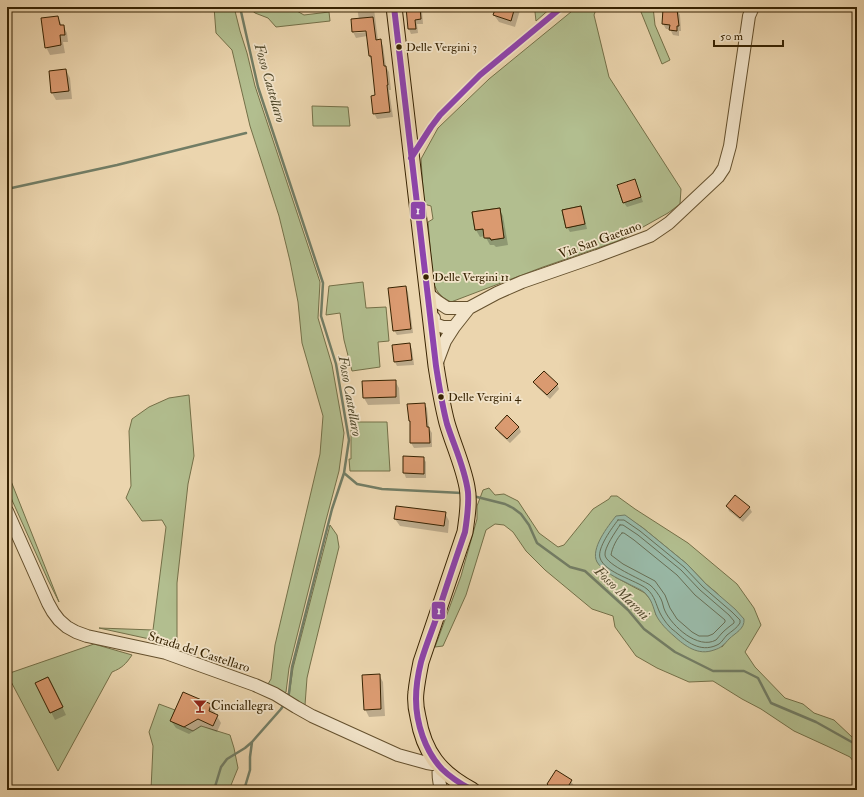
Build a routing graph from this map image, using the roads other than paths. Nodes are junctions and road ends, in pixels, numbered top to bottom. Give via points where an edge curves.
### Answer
1 (394, 7) edge
2 (753, 7) edge
3 (426, 292) junction
4 (447, 308) junction
5 (469, 308) junction
6 (430, 322) junction
7 (454, 327) junction
8 (436, 366) junction
9 (7, 511) edge
10 (439, 765) junction
11 (442, 790) edge
12 (472, 790) edge

1 - 3 main road
2 - 5 street, Via San Gaetano via 749,16 730,146 724,168 718,177 690,205 650,236 522,282 497,292
3 - 4 street
3 - 6 main road
4 - 5 street, Via San Gaetano
4 - 6 street
5 - 7 street, Via San Gaetano
6 - 7 street via 443,327
6 - 8 main road
7 - 8 street, Via San Gaetano
8 - 10 main road via 447,424 467,487 468,510 458,555 421,662 416,694 423,738 430,755
9 - 10 street, Strada del Castellaro via 48,603 66,627 87,636 166,653 255,685 312,716 398,755
10 - 11 street via 438,776
10 - 12 main road via 452,778

